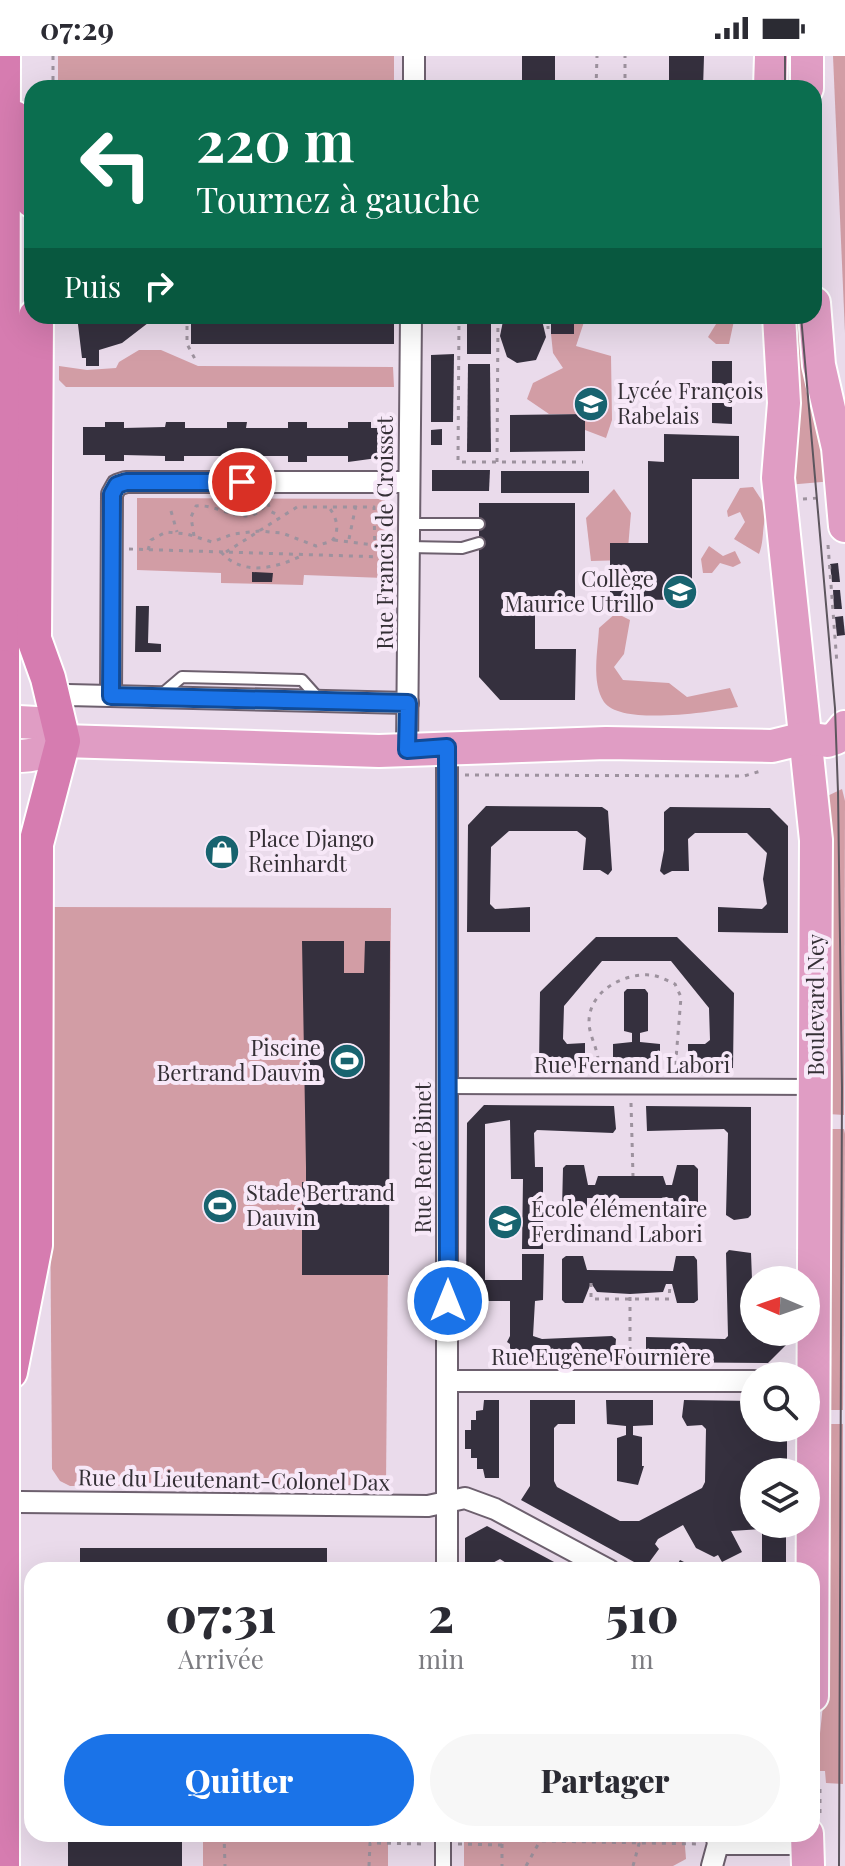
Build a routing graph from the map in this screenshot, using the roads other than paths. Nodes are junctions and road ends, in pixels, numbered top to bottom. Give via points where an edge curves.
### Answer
1 (414, 56) edge
2 (771, 56) edge
3 (807, 56) edge
4 (3, 68) edge
5 (414, 80) edge
6 (770, 80) edge
7 (807, 80) edge
8 (24, 151) edge
9 (36, 324) edge
10 (411, 324) edge
11 (779, 324) edge
12 (816, 324) edge
13 (409, 482) junction
14 (409, 524) junction
15 (479, 524) dead end
16 (836, 535) edge
17 (479, 543) dead end
18 (408, 547) junction
19 (256, 679) junction
20 (281, 693) junction
21 (111, 696) junction
22 (158, 697) junction
23 (408, 703) junction
24 (845, 710) edge
25 (0, 721) edge
26 (52, 723) junction
27 (845, 727) edge
28 (805, 738) junction
29 (447, 747) junction
30 (407, 750) junction
31 (0, 756) edge
32 (447, 1086) junction
33 (817, 1087) junction
34 (810, 1362) edge
35 (448, 1381) junction
36 (740, 1381) edge
37 (4, 1404) junction
38 (811, 1442) edge
39 (448, 1501) junction
40 (20, 1502) dead end
41 (447, 1562) edge
42 (594, 1562) edge
43 (812, 1562) edge
44 (443, 1842) edge
45 (716, 1842) edge
46 (2, 1866) edge
47 (443, 1866) edge
48 (712, 1866) edge

1 - 5 street
2 - 6 main road
3 - 7 main road
4 - 8 highway
4 - 37 highway, bridge
9 - 26 highway via 34,639
10 - 13 street, Rue Francis de Croisset
11 - 28 main road, Boulevard Ney via 784,403 778,478
12 - 16 main road via 819,365 838,448
13 - 14 street, Rue Francis de Croisset
13 - 21 street via 117,485 112,494
14 - 15 lane
14 - 18 street, Rue Francis de Croisset
17 - 18 lane via 462,548
18 - 23 street, Rue Francis de Croisset
19 - 20 lane
19 - 20 lane
19 - 22 lane via 182,677
20 - 22 street
20 - 23 street via 320,701
21 - 22 street
21 - 26 street via 68,695
23 - 30 street, Rue Francis de Croisset
24 - 28 main road via 825,712
25 - 26 main road
26 - 30 main road
26 - 31 main road via 43,755
26 - 37 highway, bridge via 36,844 35,1245
27 - 28 main road via 827,741
28 - 29 main road via 772,746
28 - 33 main road, Boulevard Ney via 816,840
29 - 30 main road
29 - 32 street, Rue René Binet
32 - 33 street, Rue Fernand Labori
32 - 35 street, Rue René Binet
33 - 34 main road, Boulevard Ney
35 - 36 street, Rue Eugène Fournière
35 - 39 street, Rue René Binet
37 - 46 highway, bridge
38 - 43 main road, Boulevard Ney
39 - 40 street, Rue du Lieutenant-Colonel Dax via 428,1506
39 - 41 street, Rue René Binet
39 - 42 street, Rue du Lieutenant-Colonel Dax via 465,1498 495,1509
44 - 47 street
45 - 48 street

